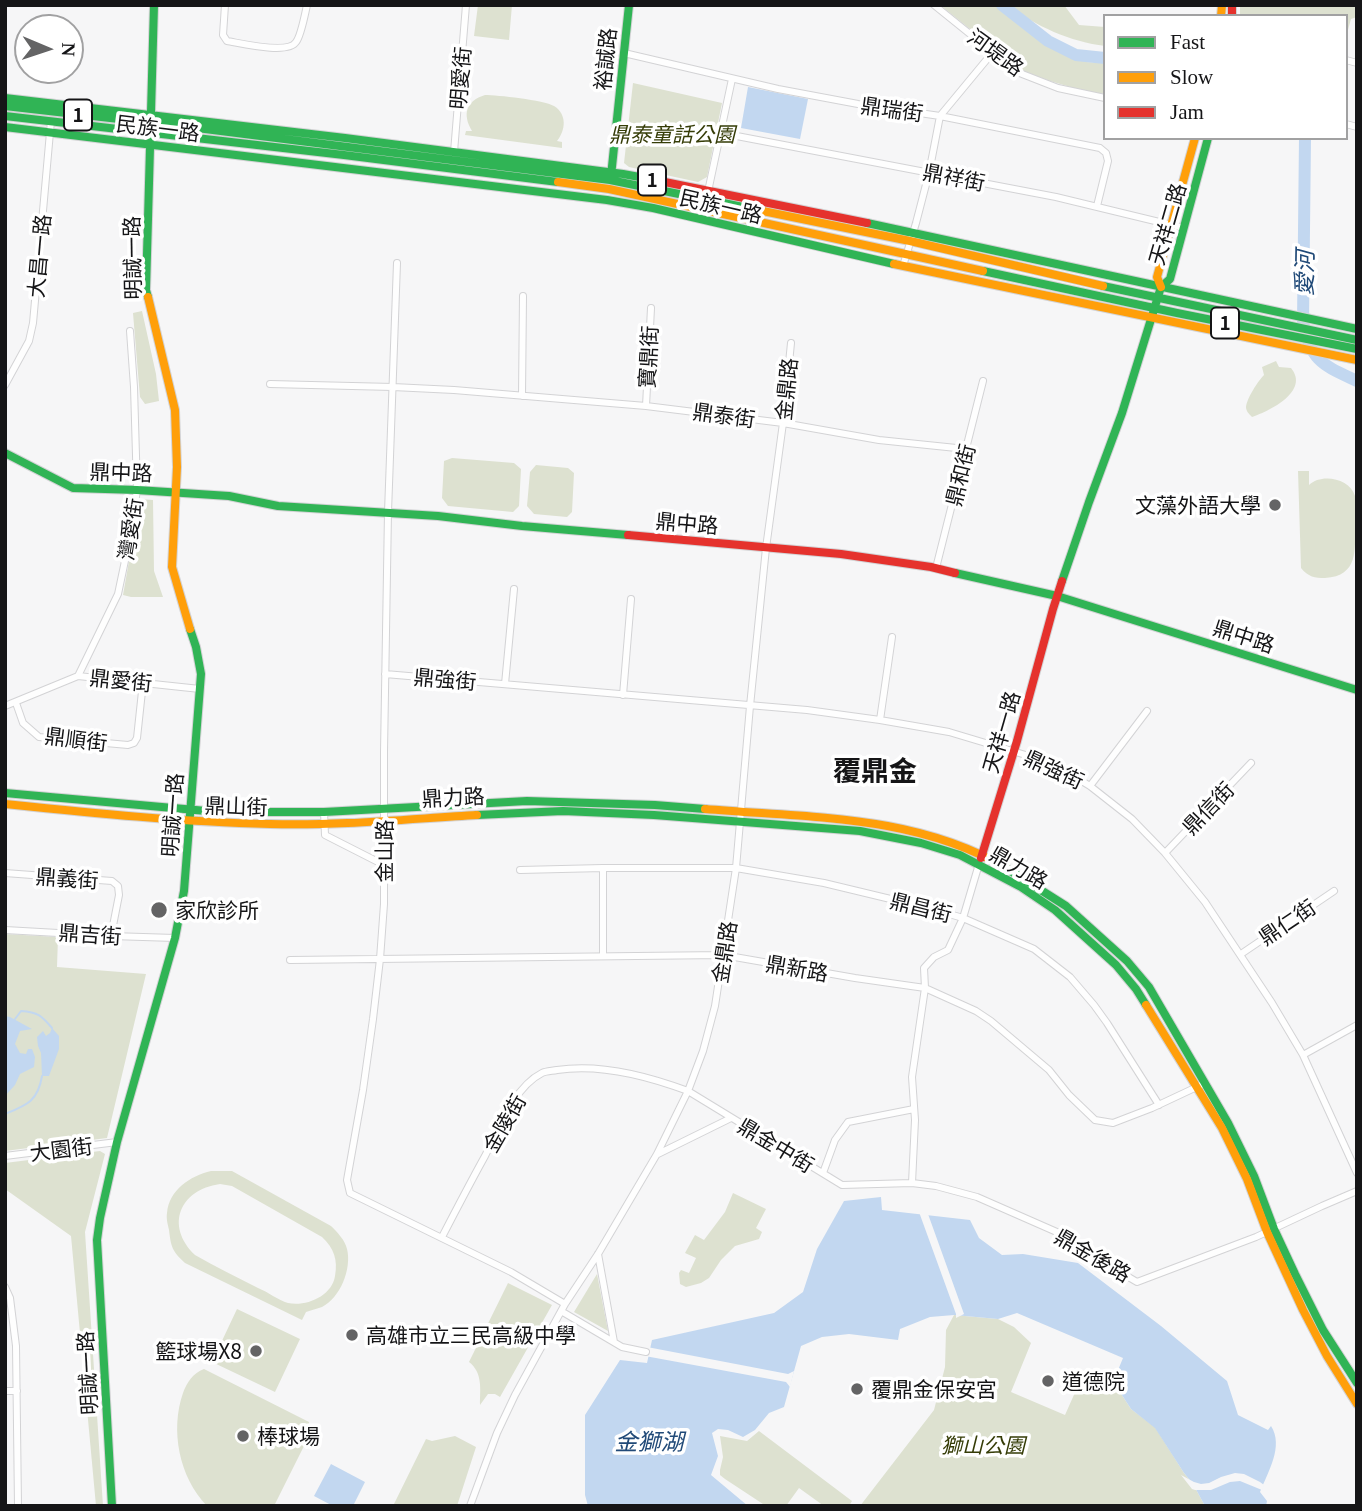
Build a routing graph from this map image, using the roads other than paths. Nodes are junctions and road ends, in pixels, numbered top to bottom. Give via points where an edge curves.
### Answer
1 (154, 5) edge
2 (225, 5) edge
3 (307, 5) edge
4 (466, 5) edge
5 (629, 5) edge
6 (934, 5) edge
7 (993, 52) junction
8 (624, 53) junction
9 (733, 79) junction
10 (5, 98) edge
11 (1103, 98) edge
12 (5, 106) edge
13 (5, 116) edge
14 (940, 116) junction
15 (151, 119) junction
16 (51, 121) junction
17 (5, 127) edge
18 (50, 132) junction
19 (721, 133) junction
20 (151, 134) junction
21 (260, 136) junction
22 (1194, 140) edge
23 (1207, 140) edge
24 (150, 145) junction
25 (454, 152) junction
26 (257, 158) junction
27 (929, 173) junction
28 (610, 180) junction
29 (708, 191) junction
30 (607, 200) junction
31 (706, 201) junction
32 (1097, 206) junction
33 (1172, 225) junction
34 (1184, 228) junction
35 (912, 237) junction
36 (906, 254) junction
37 (397, 263) dead end
38 (903, 266) junction
39 (1161, 287) junction
40 (523, 296) dead end
41 (1158, 298) junction
42 (651, 308) dead end
43 (1155, 308) junction
44 (1287, 314) junction
45 (1152, 318) junction
46 (1286, 326) junction
47 (1357, 329) edge
48 (130, 331) dead end
49 (1357, 340) edge
50 (791, 342) dead end
51 (1296, 342) junction
52 (1318, 347) junction
53 (1357, 349) edge
54 (1357, 360) edge
55 (984, 381) dead end
56 (270, 384) dead end
57 (5, 385) edge
58 (393, 387) junction
59 (522, 396) junction
60 (646, 406) junction
61 (783, 423) junction
62 (966, 449) junction
63 (5, 453) edge
64 (136, 490) junction
65 (175, 492) junction
66 (388, 512) junction
67 (766, 548) junction
68 (936, 569) junction
69 (514, 589) dead end
70 (1057, 596) junction
71 (631, 599) dead end
72 (892, 637) dead end
73 (385, 674) junction
74 (78, 676) junction
75 (143, 682) junction
76 (505, 684) junction
77 (200, 689) junction
78 (1357, 690) edge
79 (623, 695) junction
80 (16, 703) junction
81 (5, 706) edge
82 (750, 706) junction
83 (1147, 711) dead end
84 (880, 720) junction
85 (1014, 751) junction
86 (1251, 763) dead end
87 (1090, 786) junction
88 (5, 793) edge
89 (63, 798) junction
90 (5, 804) edge
91 (384, 808) junction
92 (62, 810) junction
93 (190, 810) junction
94 (741, 811) junction
95 (324, 812) junction
96 (383, 819) junction
97 (189, 821) junction
98 (740, 822) junction
99 (325, 824) junction
100 (1165, 853) junction
101 (982, 854) junction
102 (979, 864) junction
103 (384, 865) junction
104 (603, 868) junction
105 (736, 868) junction
106 (520, 870) dead end
107 (5, 873) edge
108 (1334, 891) dead end
109 (964, 919) junction
110 (5, 930) edge
111 (111, 936) junction
112 (175, 938) junction
113 (1241, 954) junction
114 (723, 955) junction
115 (603, 956) junction
116 (380, 959) junction
117 (290, 960) dead end
118 (925, 988) junction
119 (1357, 1025) edge
120 (1303, 1055) junction
121 (1202, 1085) junction
122 (688, 1091) junction
123 (1159, 1105) junction
124 (914, 1109) junction
125 (732, 1118) junction
126 (117, 1142) junction
127 (657, 1154) junction
128 (5, 1156) edge
129 (823, 1173) junction
130 (1357, 1173) edge
131 (912, 1183) junction
132 (1357, 1191) edge
133 (1271, 1231) junction
134 (442, 1237) junction
135 (598, 1254) junction
136 (5, 1287) edge
137 (563, 1307) junction
138 (614, 1342) junction
139 (646, 1352) dead end
140 (1357, 1383) edge
141 (5, 1391) edge
142 (17, 1391) junction
143 (1357, 1404) edge
144 (18, 1506) edge
145 (112, 1506) edge
146 (470, 1506) edge

1 - 15 street, 明誠一路
2 - 3 street via 223,35 227,41 283,48 296,43
4 - 25 street, 明愛街
5 - 8 street, 裕誠路
6 - 7 street, 河堤路
7 - 11 street, 河堤路 via 1017,72 1058,88
7 - 14 street
8 - 9 street, 鼎瑞街
8 - 28 street, 裕誠路
9 - 14 street, 鼎瑞街
9 - 19 street
10 - 15 street, 民族一路 / 1
12 - 15 street, 民族一路 / 1
13 - 16 street, 民族一路 / 1
14 - 27 street
14 - 32 street, 鼎瑞街 via 1100,148 1108,161
15 - 20 street, 明誠一路
15 - 21 street, 民族一路 / 1
16 - 18 street, 大昌一路
16 - 20 street, 民族一路 / 1
17 - 18 street, 民族一路 / 1
18 - 24 street, 民族一路 / 1
18 - 57 street, 大昌一路 via 33,323 29,341
19 - 27 street, 鼎祥街
19 - 29 street
20 - 21 street, 民族一路 / 1
20 - 24 street, 明誠一路
21 - 25 street, 民族一路 / 1
21 - 26 street
21 - 28 street, 民族一路 / 1
22 - 33 street, 天祥二路
23 - 34 street, 天祥二路
24 - 26 street, 民族一路 / 1
24 - 65 street, 明誠一路 via 146,290 175,410
25 - 28 street, 民族一路 / 1
26 - 30 street, 民族一路 / 1
27 - 32 street, 鼎祥街
27 - 35 street
28 - 29 street, 民族一路 / 1
28 - 30 street, 裕誠路
28 - 31 street, 民族一路 / 1
28 - 36 street, 民族一路 / 1
29 - 31 street
29 - 35 street, 民族一路 / 1
30 - 38 street, 民族一路 / 1
31 - 35 street, 民族一路 / 1
32 - 33 street, 鼎祥街
33 - 34 street, 鼎祥街
33 - 39 street, 天祥二路 via 1157,276
34 - 39 street, 天祥二路 via 1170,279
35 - 36 street
35 - 39 street, 民族一路 / 1
35 - 41 street, 民族一路 / 1
36 - 38 street
36 - 43 street, 民族一路 / 1
37 - 58 street, 金山路
38 - 45 street, 民族一路 / 1
39 - 41 street, 天祥一路
39 - 44 street, 民族一路 / 1
40 - 59 street
41 - 43 street, 天祥一路
41 - 46 street, 民族一路 / 1
42 - 60 street, 寶鼎街
43 - 45 street, 天祥一路
43 - 51 street, 民族一路 / 1
44 - 46 street
44 - 47 street, 1
45 - 51 street, 民族一路 / 1
45 - 70 street, 天祥一路
46 - 49 street, 1
48 - 64 street, 灣愛街
50 - 61 street, 金鼎路
51 - 52 street, 1
52 - 53 street, 1
52 - 54 street, 1
55 - 62 street, 鼎和街
56 - 58 street, 鼎泰街
58 - 59 street, 鼎泰街
58 - 66 street, 金山路
59 - 60 street, 鼎泰街
60 - 61 street, 鼎泰街
61 - 62 street, 鼎泰街
61 - 67 street, 金鼎路
62 - 68 street, 鼎和街
63 - 64 street, 鼎中路 via 72,488
64 - 65 street, 鼎中路
64 - 74 street, 灣愛街 via 118,594
65 - 66 street, 鼎中路 via 278,506
65 - 77 street, 明誠一路 via 172,567 196,647
66 - 67 street, 鼎中路
66 - 73 street, 金山路
67 - 68 street, 鼎中路
67 - 82 street, 金鼎路
68 - 70 street, 鼎中路
69 - 76 street, 鼎強街
70 - 78 street, 鼎中路
70 - 85 street, 天祥一路
71 - 79 street
72 - 84 street
73 - 76 street, 鼎強街
73 - 91 street, 金山路
74 - 75 street, 鼎愛街
74 - 80 street, 鼎愛街
75 - 77 street, 鼎愛街
75 - 80 street, 鼎順街 via 137,738 128,745 38,737 23,723
76 - 79 street, 鼎強街
77 - 93 street, 明誠一路
79 - 82 street, 鼎強街
80 - 81 street, 鼎愛街
82 - 84 street, 鼎強街
82 - 94 street, 金鼎路
83 - 87 street
84 - 85 street, 鼎強街 via 934,728
85 - 87 street, 鼎強街
85 - 101 street, 天祥一路
86 - 100 street, 鼎信街
87 - 100 street, 鼎強街
88 - 89 street, 鼎山街
89 - 92 street
89 - 93 street, 鼎山街
90 - 92 street, 鼎山街
91 - 94 street, 鼎力路 via 563,801
91 - 95 street, 鼎山街
91 - 96 street, 金山路
92 - 97 street, 鼎山街
93 - 95 street, 鼎山街
93 - 97 street, 明誠一路
94 - 98 street, 金鼎路
94 - 101 street, 鼎力路 via 866,822 923,834
95 - 99 street
96 - 98 street, 鼎力路 via 563,811
96 - 99 street, 鼎山街
96 - 103 street, 金山路
97 - 99 street, 鼎山街
97 - 112 street, 明誠一路
98 - 102 street, 鼎力路 via 860,831 921,843
98 - 105 street, 金鼎路
99 - 103 street via 325,835
100 - 113 street, 鼎強街
101 - 102 street, 天祥一路
101 - 121 street, 鼎力路 via 1066,906 1127,961 1149,987
102 - 109 street, 天祥一路
102 - 121 street, 鼎力路 via 1055,910 1116,965
103 - 116 street, 金山路
104 - 105 street, 鼎昌街
104 - 106 street, 鼎昌街
104 - 115 street
105 - 109 street, 鼎昌街 via 824,883
105 - 114 street, 金鼎路
107 - 111 street, 鼎義街 via 112,881 119,894
108 - 113 street, 鼎仁街
109 - 118 street, 天祥一路 via 948,950 925,966
109 - 123 street, 鼎昌街 via 1034,949 1070,977 1107,1023
110 - 111 street, 鼎吉街
111 - 112 street, 鼎吉街
112 - 126 street, 明誠一路
113 - 120 street, 鼎強街
114 - 115 street, 鼎新路
114 - 118 street, 鼎新路
114 - 122 street, 金鼎路 via 715,1006
115 - 116 street, 鼎新路
116 - 117 street, 鼎新路
116 - 134 street, 金山路 via 347,1180 350,1193
118 - 123 street, 鼎新路 via 991,1021 1049,1070 1095,1120 1113,1123
118 - 124 street, 天祥一路 via 912,1077
119 - 120 street
120 - 130 street, 鼎強街
121 - 123 street, 鼎新路
121 - 133 street, 鼎力路
122 - 125 street, 鼎金中街
122 - 127 street, 金鼎路
122 - 134 street, 金陵街 via 620,1071 567,1068 543,1073 527,1084 505,1115
124 - 129 street, 鼎金中街 via 848,1122 835,1140
124 - 131 street, 天祥一路
125 - 127 street, 鼎金中街
125 - 129 street, 鼎金中街
126 - 128 street, 大園街
126 - 145 street, 明誠一路 via 97,1240
127 - 135 street, 金鼎路
129 - 131 street, 鼎金後路 via 842,1185
131 - 133 street, 鼎金後路 via 976,1197 1059,1233 1137,1282
132 - 133 street, 鼎金後路
133 - 140 street, 鼎力路
133 - 143 street, 鼎力路 via 1315,1334
134 - 137 street, 金山路 via 511,1272
135 - 137 street, 金鼎路
135 - 138 street
136 - 142 street via 16,1346
137 - 138 street, 金山路
137 - 146 street, 金鼎路 via 497,1433
138 - 139 street, 金山路
141 - 142 street
142 - 144 street

